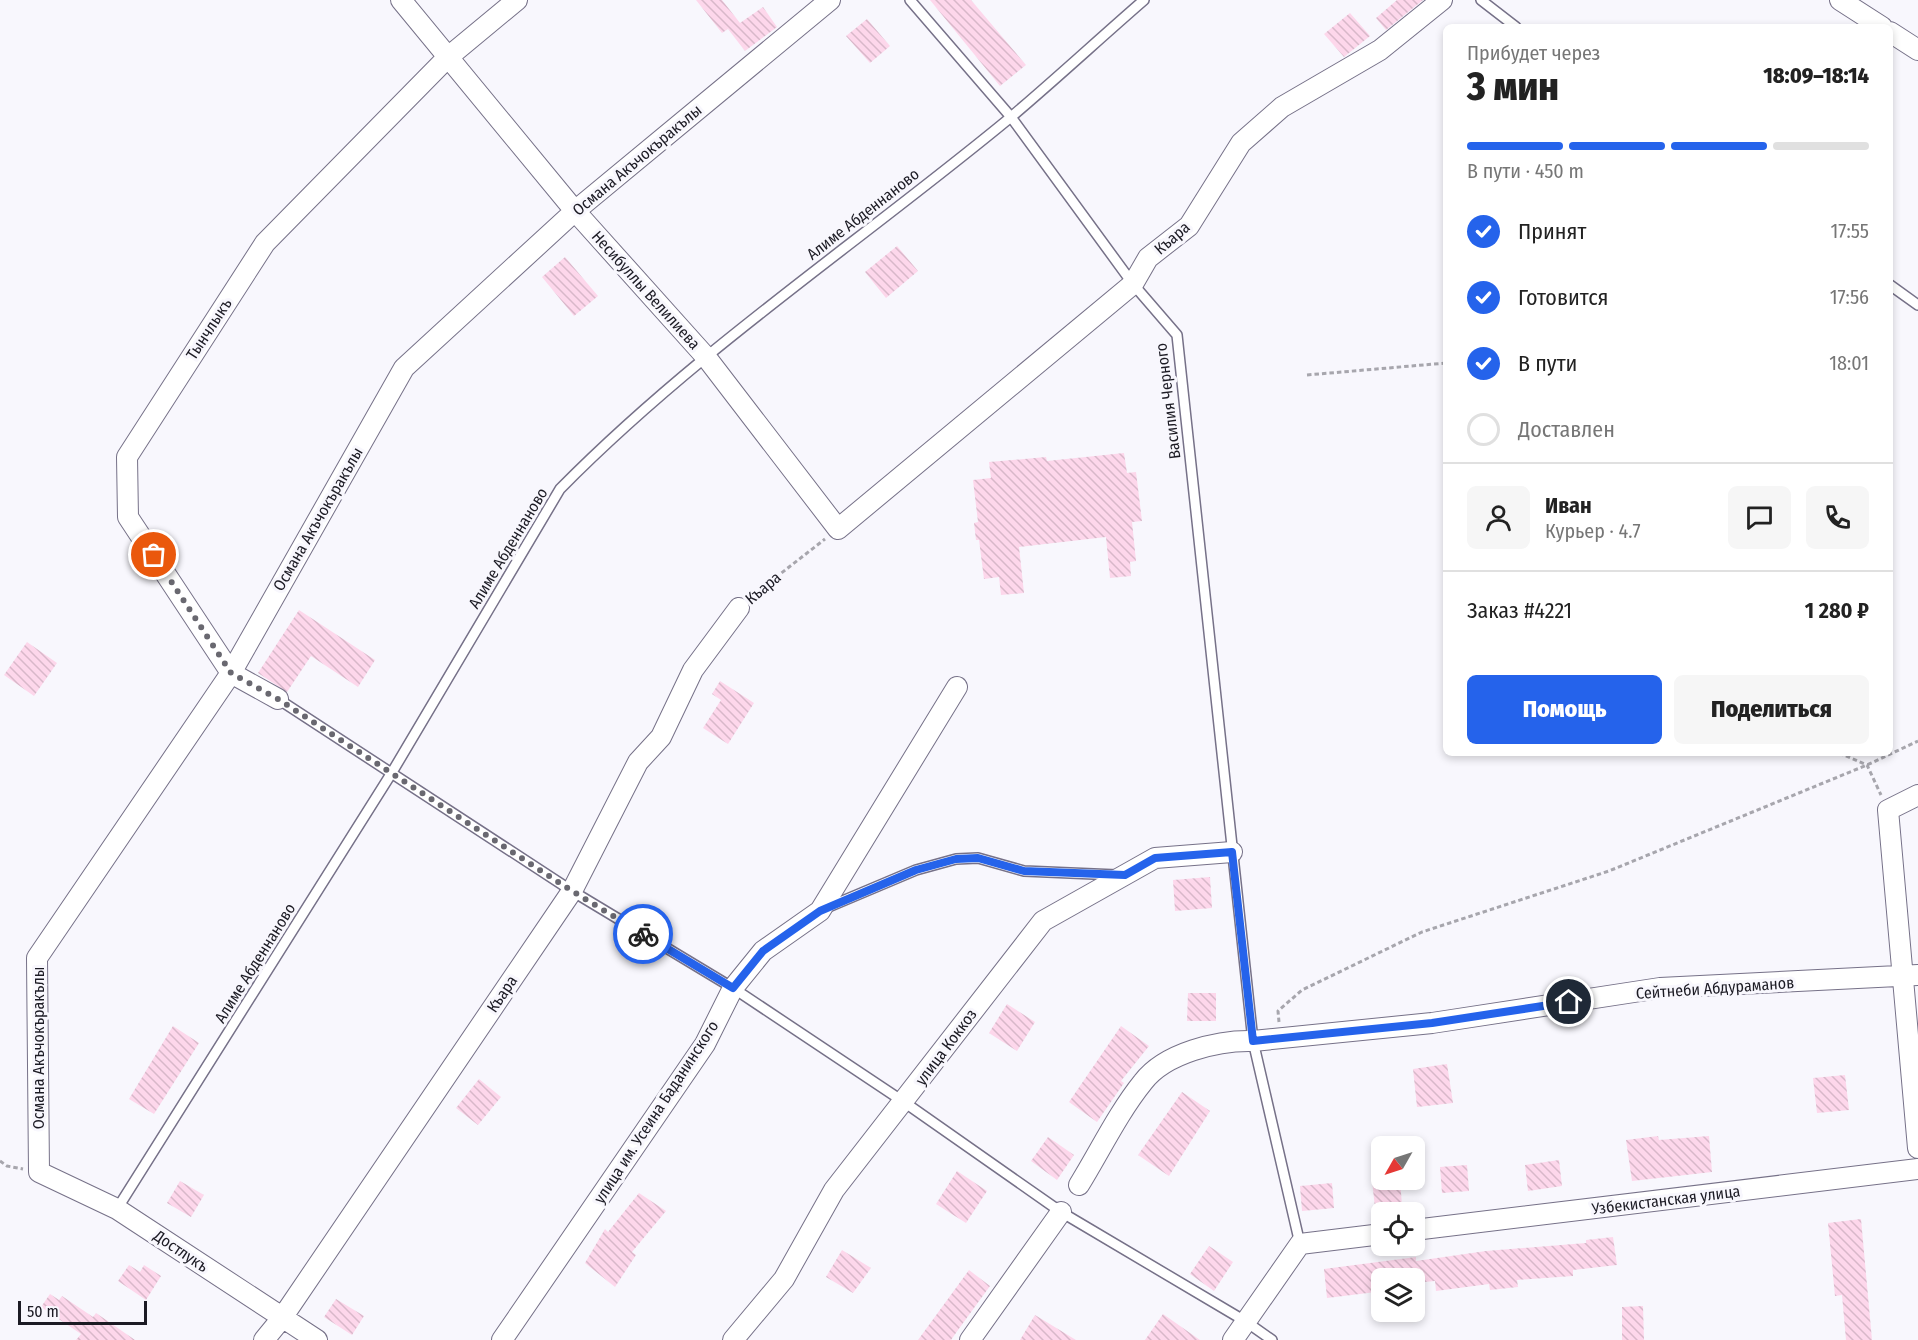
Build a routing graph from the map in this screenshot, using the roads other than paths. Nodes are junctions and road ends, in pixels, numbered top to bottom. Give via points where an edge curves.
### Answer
1 (401, 0) edge
2 (517, 0) edge
3 (830, 0) edge
4 (910, 0) edge
5 (1144, 0) edge
6 (1442, 0) edge
7 (1480, 0) edge
8 (1840, 0) edge
9 (1512, 24) edge
10 (1877, 24) edge
11 (1893, 34) edge
12 (1918, 50) edge
13 (447, 58) junction
14 (1011, 117) junction
15 (575, 211) junction
16 (1133, 284) junction
17 (1893, 287) edge
18 (1918, 305) edge
19 (706, 357) junction
20 (838, 529) joint
21 (739, 608) road end
22 (231, 673) junction
23 (957, 687) dead end
24 (278, 699) joint
25 (391, 774) junction
26 (1918, 795) edge
27 (1232, 852) junction
28 (1125, 875) junction
29 (572, 891) junction
30 (820, 911) junction
31 (1910, 976) edge
32 (733, 988) junction
33 (1253, 1041) junction
34 (904, 1102) junction
35 (1918, 1148) edge
36 (1918, 1169) edge
37 (39, 1172) joint
38 (1079, 1185) dead end
39 (117, 1209) junction
40 (1061, 1212) junction
41 (1425, 1229) edge
42 (1371, 1235) edge
43 (1300, 1244) junction
44 (282, 1318) junction
45 (1245, 1321) junction
46 (264, 1340) edge
47 (317, 1340) edge
48 (502, 1340) edge
49 (733, 1340) edge
50 (970, 1340) edge
51 (1233, 1340) edge
52 (1272, 1340) edge

1 - 13 street, Несибуллы Велилиева
2 - 13 street, Тынчлыкъ
3 - 15 street, Османа Акъчокъракълы
4 - 14 lane, Василия Черного
5 - 14 lane, Алиме Абденнаново
6 - 16 street, Къара via 1380,50 1282,107 1241,143 1189,226 1148,258
7 - 9 lane
8 - 10 street
11 - 12 street
13 - 15 street, Несибуллы Велилиева
13 - 22 street, Тынчлыкъ via 265,243 127,457 128,516
14 - 16 lane, Василия Черного
14 - 19 lane, Алиме Абденнаново
15 - 19 street, Несибуллы Велилиева
15 - 22 street, Османа Акъчокъракълы via 404,368
16 - 20 street, Къара
16 - 27 lane, Василия Черного via 1177,335
17 - 18 lane
19 - 20 street, Несибуллы Велилиева
19 - 25 lane, Алиме Абденнаново via 561,489
21 - 29 street, Къара via 693,670 661,737 638,762
22 - 24 street, Тынчлыкъ
22 - 37 street, Османа Акъчокъракълы via 37,957
23 - 30 street, улица им. Усеина Баданинского
24 - 25 lane
25 - 29 lane
25 - 39 lane, Алиме Абденнаново
26 - 31 street via 1888,810
27 - 28 street, улица Коккоз via 1155,858
27 - 33 lane, Василия Черного
28 - 30 lane via 1024,871 978,858 956,859 916,870
28 - 34 street, улица Коккоз via 1043,921
29 - 32 lane
29 - 44 street, Къара
30 - 32 street, улица им. Усеина Баданинского via 763,951
31 - 33 street, Сейтнеби Абдураманов via 1660,988 1432,1023
31 - 35 street
32 - 34 lane
32 - 48 street, улица им. Усеина Баданинского via 705,1044
33 - 38 street, Сейтнеби Абдураманов via 1234,1041 1183,1055 1143,1081
33 - 43 lane, Василия Черного
34 - 40 lane
34 - 49 street, улица Коккоз via 834,1190 784,1280
36 - 41 street, Узбекистанская улица
37 - 39 street, Достлукъ
39 - 44 street, Достлукъ
40 - 45 lane
40 - 50 street
42 - 43 street
43 - 45 street
44 - 46 street, Къара
44 - 47 street, Достлукъ
45 - 51 street
45 - 52 lane

